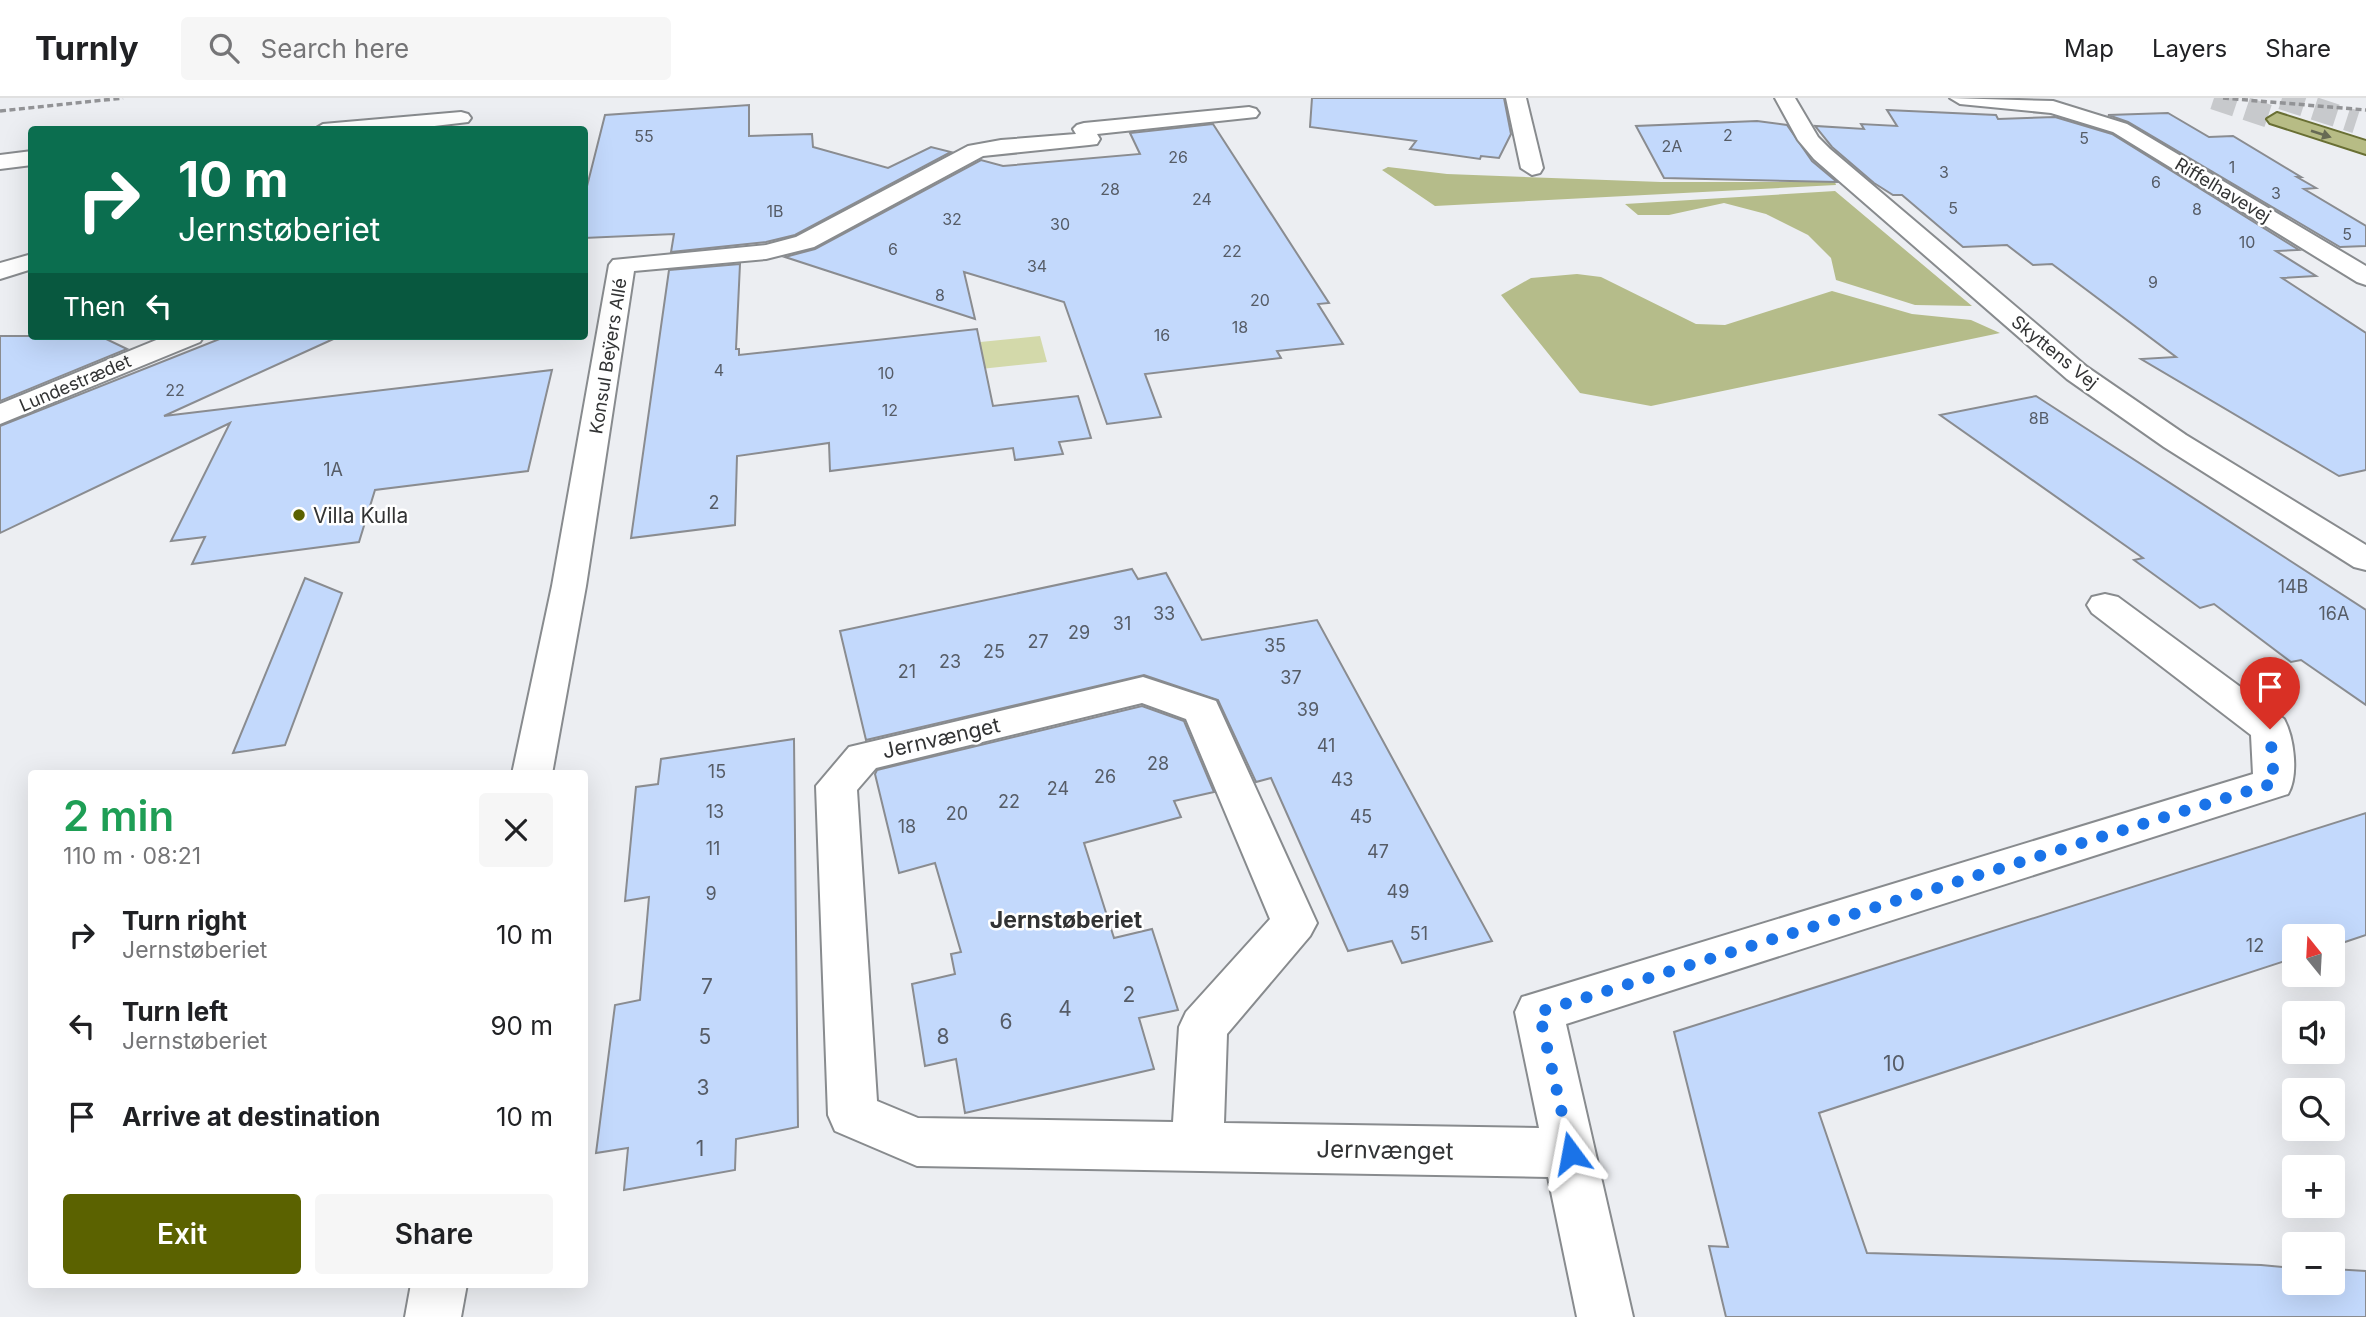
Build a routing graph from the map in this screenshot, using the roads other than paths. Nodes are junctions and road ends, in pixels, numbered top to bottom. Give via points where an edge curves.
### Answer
1 (1516, 98) edge
2 (1785, 98) edge
3 (1960, 98) edge
4 (1249, 113) dead end
5 (461, 118) dead end
6 (2277, 119) tunnel mouth
7 (369, 126) edge
8 (2366, 148) edge
9 (28, 158) edge
10 (0, 162) edge
11 (1532, 168) dead end
12 (28, 262) edge
13 (0, 271) edge
14 (2366, 277) edge
15 (180, 340) edge
16 (0, 415) edge
17 (2366, 560) edge
18 (2105, 606) dead end
19 (533, 770) edge
20 (1198, 1146) junction
21 (1571, 1153) junction
22 (438, 1288) edge
23 (433, 1317) edge
24 (1605, 1317) edge

1 - 11 street
2 - 17 street, Skyttens Vej via 1822,154 2077,373 2175,441
3 - 14 street, Riffelhavevej via 2076,111 2120,128
4 - 19 street, Konsul Beÿers Allé via 1084,129 1089,139 976,151 805,242 757,253 622,265
5 - 7 street
6 -> 8 main road
9 - 10 street
12 - 13 street
15 - 16 street, Lundestrædet
18 - 21 street via 2270,729 2274,783 1539,1012
20 - 20 street, Jernvænget via 917,1143 853,1115 836,786 863,757 1143,691 1202,710 1294,923 1203,1027
20 - 21 street, Jernvænget
21 - 24 street
22 - 23 street

